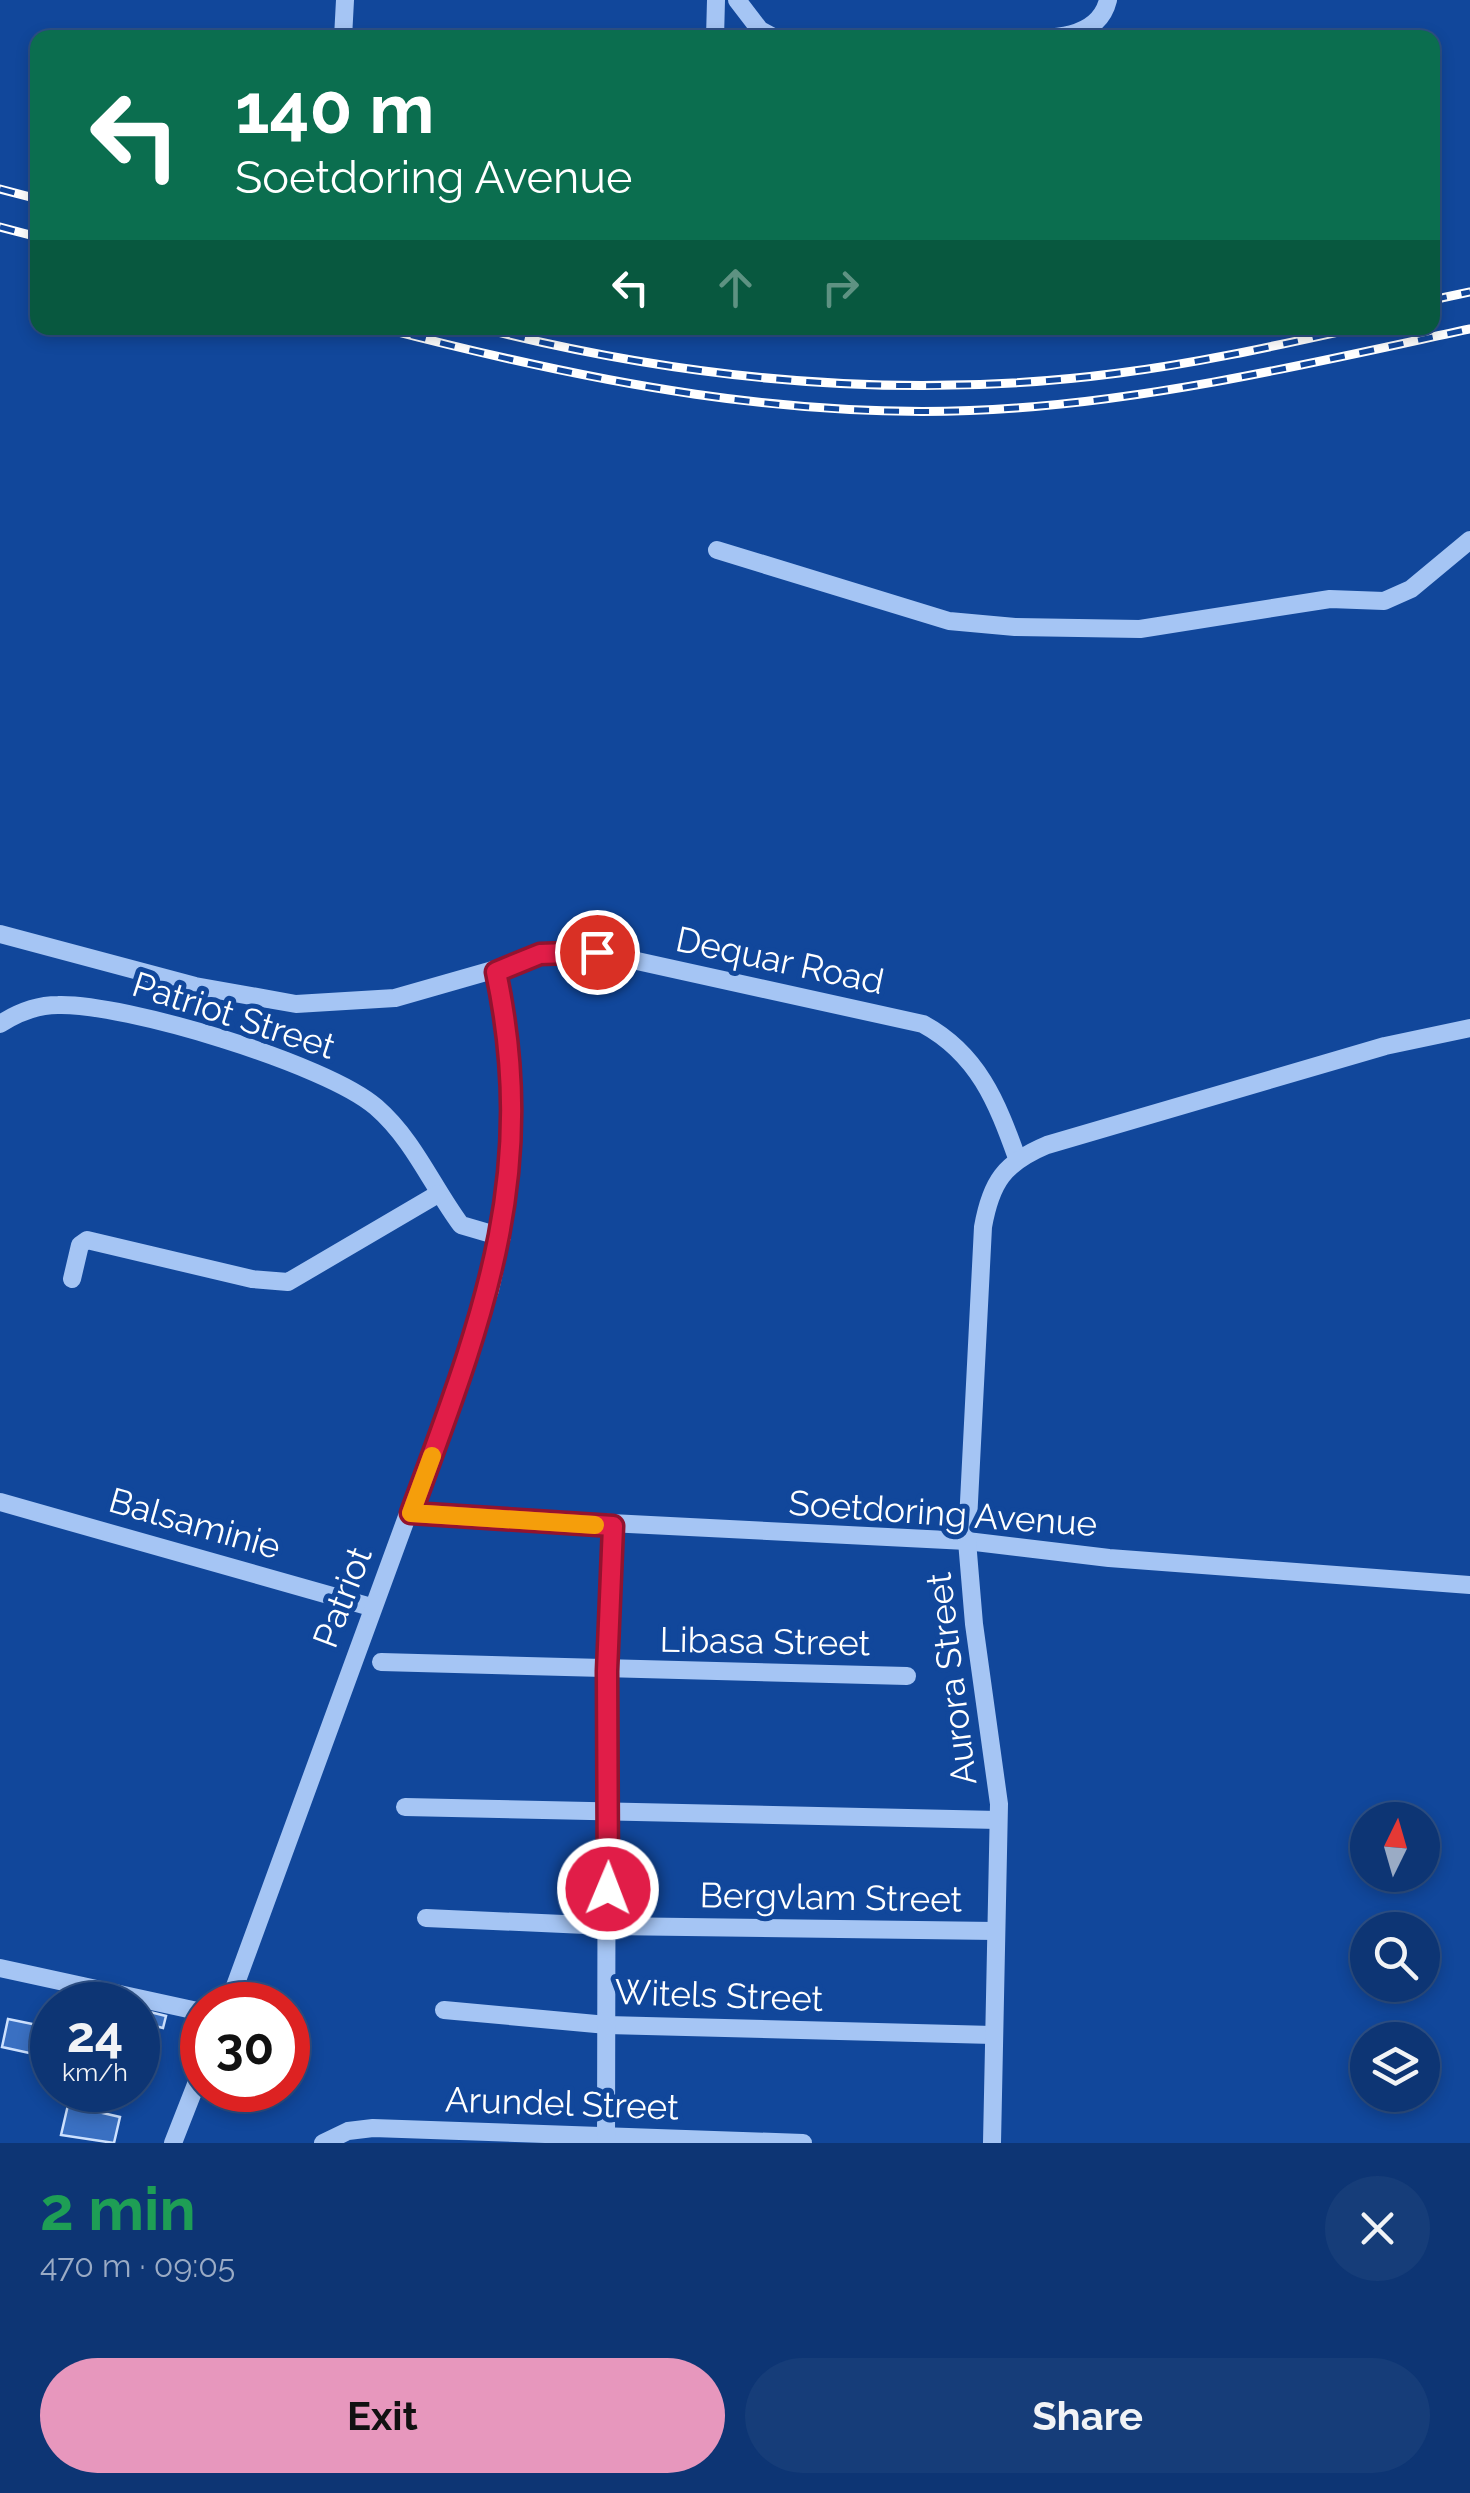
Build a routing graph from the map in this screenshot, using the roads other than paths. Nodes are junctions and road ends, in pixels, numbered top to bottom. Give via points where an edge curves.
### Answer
1 (346, 0) edge
2 (716, 0) edge
3 (737, 0) edge
4 (1108, 0) edge
5 (344, 30) edge
6 (715, 30) edge
7 (764, 30) edge
8 (1088, 30) edge
9 (1470, 540) edge
10 (717, 550) dead end
11 (0, 934) edge
12 (496, 972) junction
13 (0, 1024) edge
14 (1470, 1028) edge
15 (1017, 1158) junction
16 (438, 1194) junction
17 (502, 1237) junction
18 (72, 1279) dead end
19 (0, 1502) edge
20 (411, 1513) junction
21 (613, 1526) junction
22 (968, 1541) junction
23 (1470, 1585) edge
24 (372, 1607) junction
25 (381, 1662) dead end
26 (607, 1671) junction
27 (907, 1676) dead end
28 (405, 1807) dead end
29 (610, 1813) junction
30 (998, 1820) junction
31 (426, 1918) dead end
32 (608, 1926) junction
33 (996, 1931) junction
34 (0, 1968) edge
35 (236, 1982) edge
36 (180, 2007) edge
37 (444, 2010) dead end
38 (607, 2025) junction
39 (993, 2035) junction
40 (185, 2112) edge
41 (606, 2140) edge
42 (173, 2143) edge
43 (323, 2143) edge
44 (803, 2143) edge
45 (992, 2143) edge

1 - 5 street
2 - 6 street
3 - 7 street
4 - 8 street via 1098,24
9 - 10 street via 1410,589 1384,601 1315,600 1140,628 949,621
11 - 12 street, Dequar Road via 195,986 296,1004 394,998
12 - 15 street, Dequar Road via 540,954 597,952 924,1024 981,1076
12 - 17 street, Patriot via 514,1092
13 - 16 street, Patriot Street via 34,1008 100,1007 308,1068 393,1122
14 - 15 street via 1385,1046
15 - 22 street, Aurora Street via 991,1194 983,1227
16 - 17 street, Patriot Street via 462,1225
16 - 18 street via 288,1282 92,1240 80,1246
17 - 20 street, Patriot
19 - 24 street, Balsaminie
20 - 21 street, Soetdoring Avenue
20 - 24 street, Patriot
21 - 22 street, Soetdoring Avenue
21 - 26 street
22 - 23 street, Soetdoring Avenue
22 - 30 street, Aurora Street
24 - 35 street, Patriot
25 - 26 street, Libasa Street
26 - 27 street, Libasa Street
26 - 29 street
28 - 29 street
29 - 30 street
29 - 32 street
30 - 33 street, Aurora Street
31 - 32 street, Bergvlam Street
32 - 33 street, Bergvlam Street
32 - 38 street
33 - 39 street, Aurora Street
34 - 36 street
37 - 38 street, Witels Street
38 - 39 street, Witels Street
38 - 41 street
39 - 45 street, Aurora Street
40 - 42 street
41 - 43 street, Arundel Street via 373,2128
41 - 44 street, Arundel Street

